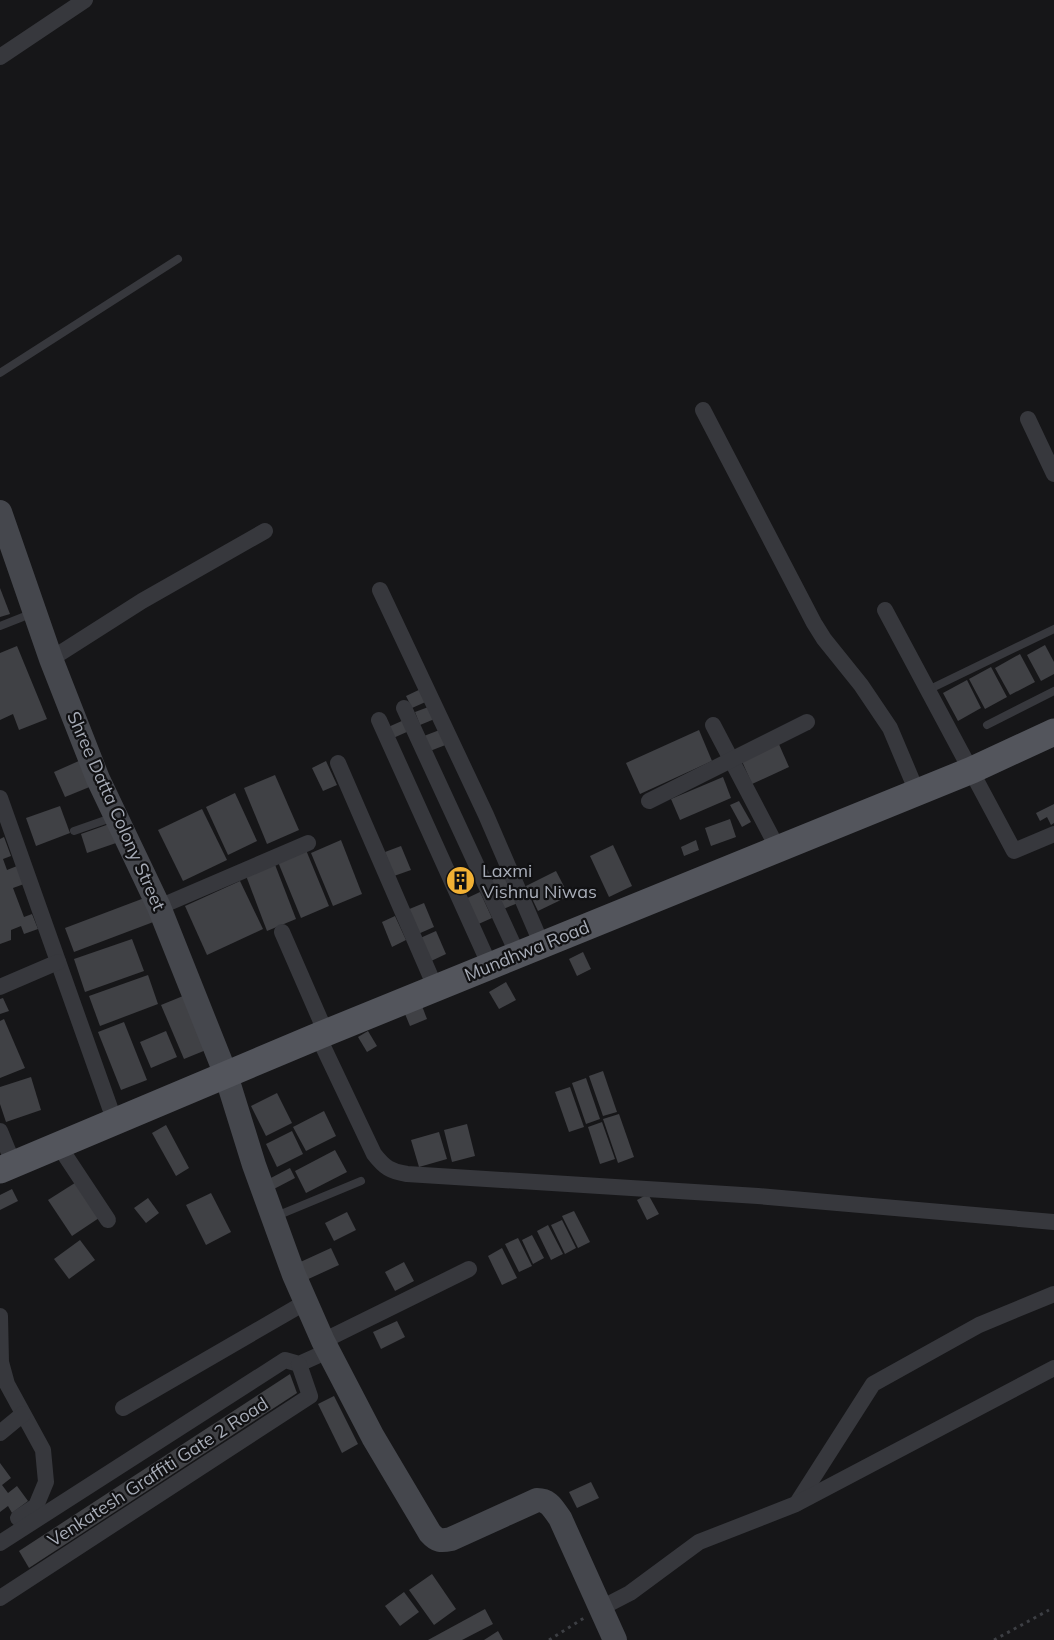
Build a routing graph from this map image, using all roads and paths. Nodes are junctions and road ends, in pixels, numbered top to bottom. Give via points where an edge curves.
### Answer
1 (85, 0) edge
2 (0, 57) edge
3 (178, 259) dead end
4 (0, 373) edge
5 (703, 410) dead end
6 (1028, 419) dead end
7 (1054, 474) edge
8 (0, 512) edge
9 (265, 531) dead end
10 (380, 590) dead end
11 (885, 610) dead end
12 (35, 613) junction
13 (0, 626) edge
14 (1054, 629) edge
15 (51, 659) junction
16 (928, 690) junction
17 (1054, 691) edge
18 (404, 708) dead end
19 (379, 720) dead end
20 (807, 722) dead end
21 (714, 725) dead end
22 (987, 725) dead end
23 (1054, 732) edge
24 (732, 761) junction
25 (338, 763) dead end
26 (972, 770) junction
27 (917, 792) junction
28 (0, 798) edge
29 (649, 801) dead end
30 (114, 816) junction
31 (74, 831) dead end
32 (1054, 834) edge
33 (308, 843) dead end
34 (778, 849) junction
35 (159, 907) junction
36 (282, 932) dead end
37 (530, 950) junction
38 (58, 962) junction
39 (490, 966) junction
40 (0, 987) edge
41 (435, 988) junction
42 (322, 1034) junction
43 (226, 1075) junction
44 (115, 1122) junction
45 (0, 1131) edge
46 (59, 1146) junction
47 (7, 1167) edge
48 (361, 1181) dead end
49 (273, 1217) junction
50 (108, 1220) dead end
51 (1054, 1221) edge
52 (469, 1269) dead end
53 (1054, 1294) edge
54 (306, 1302) junction
55 (0, 1316) edge
56 (326, 1346) junction
57 (299, 1364) junction
58 (1054, 1368) edge
59 (123, 1408) dead end
60 (23, 1414) junction
61 (0, 1433) edge
62 (796, 1504) junction
63 (0, 1530) edge
64 (0, 1543) edge
65 (0, 1598) edge
66 (601, 1608) junction
67 (1049, 1610) dead end
68 (549, 1640) edge
69 (615, 1640) edge
70 (994, 1640) edge

1 - 2 street
3 - 4 lane
5 - 27 street via 814,623 890,728
6 - 7 street
8 - 12 street, Shree Datta Colony Street
9 - 15 street via 142,601
10 - 37 street via 490,826
11 - 16 street
12 - 13 lane
12 - 15 street, Shree Datta Colony Street
14 - 16 lane
15 - 30 street, Shree Datta Colony Street
16 - 26 street
17 - 22 lane
18 - 37 street
19 - 39 street
20 - 24 street
21 - 24 street
23 - 26 main road, Mundhwa Road
24 - 29 street
24 - 34 street
25 - 41 street
26 - 27 main road, Mundhwa Road
26 - 32 street via 1014,851
27 - 34 main road, Mundhwa Road
28 - 38 street
30 - 31 lane
30 - 35 street, Shree Datta Colony Street
33 - 35 street
34 - 37 main road, Mundhwa Road
35 - 43 street, Shree Datta Colony Street
36 - 42 street
37 - 39 main road, Mundhwa Road
38 - 40 street
38 - 44 street
39 - 41 main road, Mundhwa Road
41 - 42 main road, Mundhwa Road
42 - 43 main road, Mundhwa Road
42 - 51 street via 374,1154 394,1172 758,1196
43 - 44 main road, Mundhwa Road
43 - 49 street, Shree Datta Colony Street
44 - 46 main road, Mundhwa Road
45 - 47 street
46 - 47 main road, Mundhwa Road
46 - 50 street
48 - 49 lane
49 - 54 street, Shree Datta Colony Street
52 - 56 street, Venkatesh Graffiti Gate 2 Road
53 - 62 street via 979,1325 873,1383
54 - 56 street, Shree Datta Colony Street
54 - 59 street
55 - 60 street via 1,1362 7,1384
56 - 57 street, Venkatesh Graffiti Gate 2 Road
56 - 66 street, Shree Datta Colony Street via 373,1437 435,1538 451,1539 544,1500 560,1518
57 - 64 street, Venkatesh Graffiti Gate 2 Road via 285,1360
57 - 65 street, Venkatesh Graffiti Gate 2 Road via 310,1396
58 - 62 street
60 - 61 street
60 - 63 street via 43,1450 46,1482 36,1506
62 - 66 street via 699,1542 630,1593
66 - 68 path
66 - 69 street
67 - 70 path

